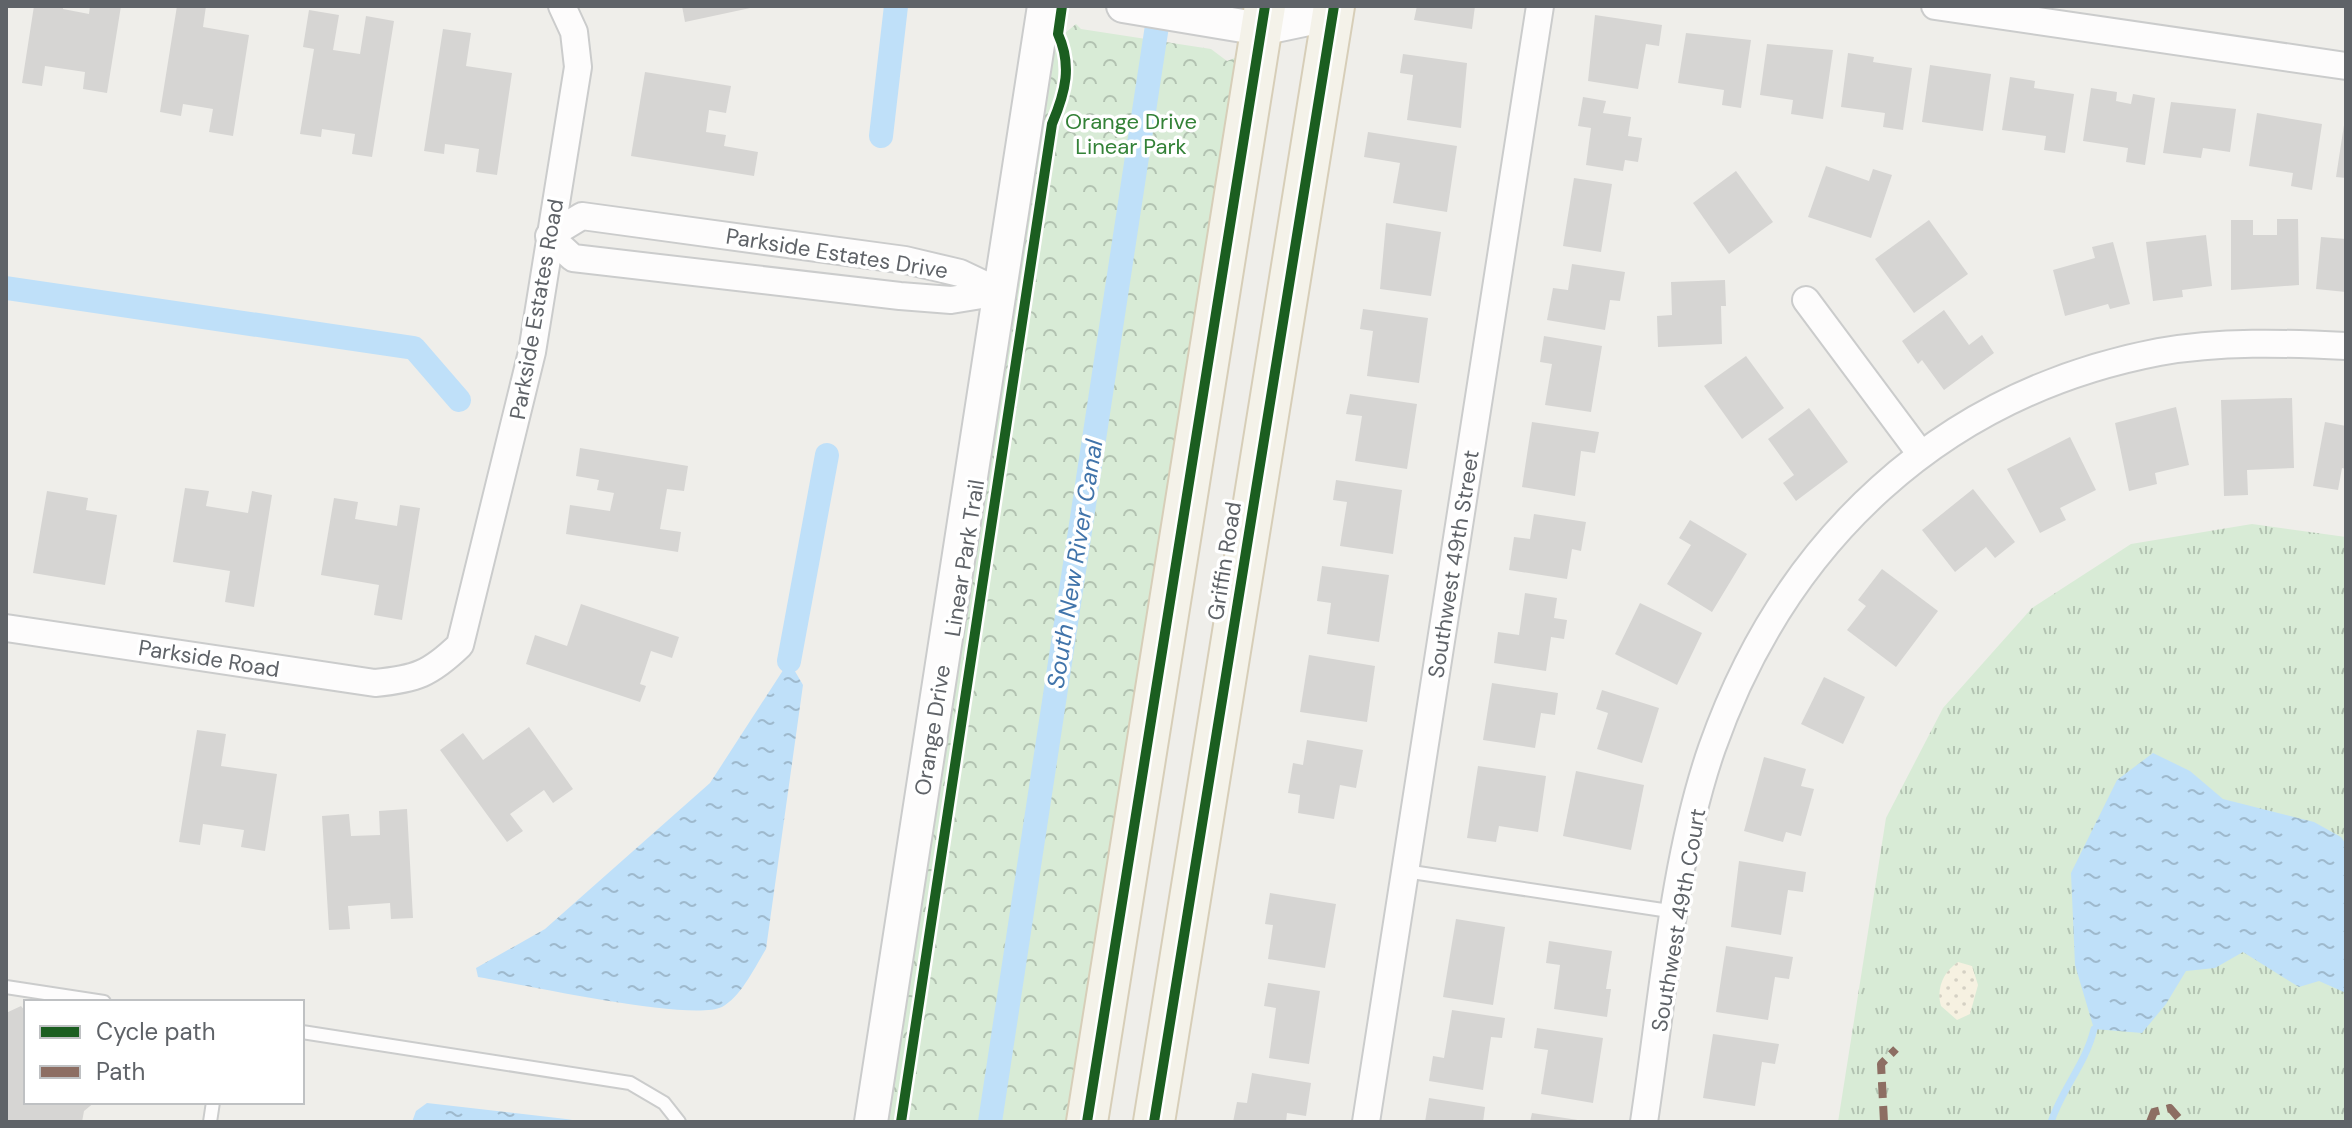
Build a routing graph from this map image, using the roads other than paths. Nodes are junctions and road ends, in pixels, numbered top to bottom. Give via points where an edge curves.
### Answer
1 (562, 6) edge
2 (1044, 6) edge
3 (1123, 6) edge
4 (1540, 6) edge
5 (1935, 6) edge
6 (1326, 9) edge
7 (1251, 19) edge
8 (2346, 66) edge
9 (549, 236) junction
10 (739, 238) junction
11 (732, 277) junction
12 (1000, 292) junction
13 (1806, 300) dead end
14 (2346, 346) edge
15 (1920, 453) junction
16 (6, 628) edge
17 (411, 680) joint
18 (1405, 871) junction
19 (1676, 912) junction
20 (6, 987) edge
21 (76, 1000) edge
22 (304, 1032) edge
23 (679, 1122) edge
24 (871, 1122) edge
25 (1087, 1122) edge
26 (1154, 1122) edge
27 (1366, 1122) edge
28 (1644, 1122) edge

1 - 9 street, Parkside Estates Road via 574,32 578,67
2 - 12 street, Orange Drive
3 - 7 street
4 - 18 street, Southwest 49th Street
5 - 8 street
6 - 7 street
6 - 26 main road, Griffin Road
7 - 25 main road
9 - 10 street, Parkside Estates Drive via 582,216
9 - 11 street, Parkside Estates Drive via 573,258
9 - 17 street, Parkside Estates Road via 532,352 460,645 437,667
10 - 11 street
10 - 12 street, Parkside Estates Drive via 905,260 960,273
11 - 12 street, Parkside Estates Drive via 951,300
12 - 24 street, Orange Drive
13 - 15 street
14 - 15 street, Southwest 49th Court via 2202,347 2102,366 2015,398
15 - 19 street, Southwest 49th Court via 1824,543 1748,659 1711,750
16 - 17 street, Parkside Road via 375,683
18 - 19 lane
18 - 27 street, Southwest 49th Street
19 - 28 street, Southwest 49th Court
20 - 21 lane
22 - 23 lane via 630,1083 664,1103

